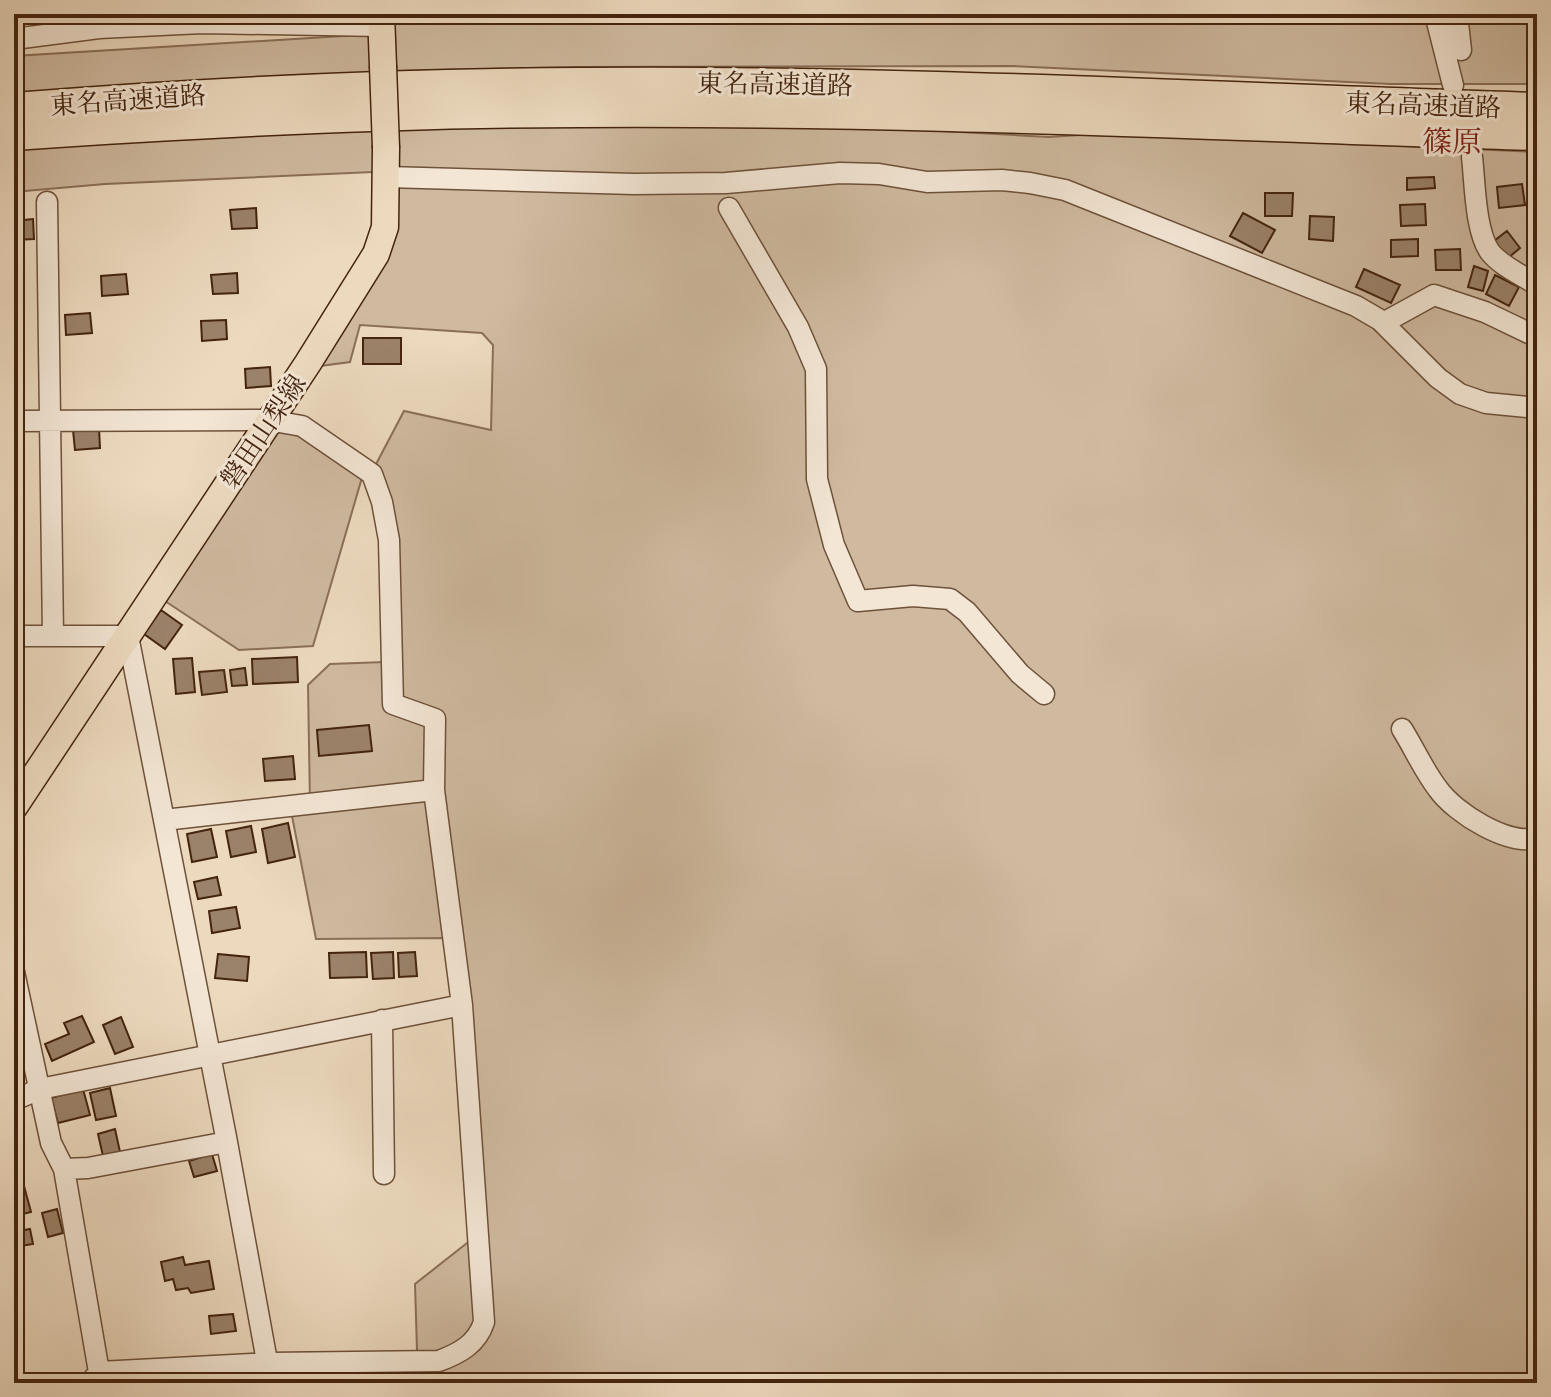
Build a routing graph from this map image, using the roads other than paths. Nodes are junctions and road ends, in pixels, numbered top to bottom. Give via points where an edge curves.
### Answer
1 (1435, 14) edge
2 (1457, 14) edge
3 (381, 20) edge
4 (100, 21) edge
5 (14, 39) edge
6 (1461, 50) dead end
7 (1453, 85) dead end
8 (14, 108) edge
9 (1537, 108) edge
10 (14, 135) edge
11 (1537, 135) edge
12 (1472, 157) dead end
13 (387, 177) junction
14 (47, 202) dead end
15 (729, 208) dead end
16 (1537, 285) edge
17 (1383, 323) junction
18 (1537, 337) edge
19 (1537, 408) edge
20 (268, 420) junction
21 (14, 421) edge
22 (49, 421) junction
23 (53, 635) junction
24 (14, 636) edge
25 (128, 636) junction
26 (1044, 694) dead end
27 (1402, 729) dead end
28 (434, 790) junction
29 (14, 807) edge
30 (164, 820) junction
31 (1537, 838) edge
32 (14, 972) edge
33 (462, 1005) junction
34 (382, 1020) junction
35 (209, 1054) junction
36 (40, 1089) junction
37 (14, 1100) edge
38 (227, 1142) junction
39 (64, 1169) junction
40 (384, 1174) dead end
41 (270, 1373) edge
42 (94, 1377) edge

1 - 7 street
2 - 6 street
3 - 4 street
3 - 13 main road, 磐田山梨線, bridge
4 - 5 street
8 - 9 highway, 東名高速道路 via 328,89 596,83 935,86
10 - 11 highway, 東名高速道路 via 330,116 581,112 933,116
12 - 16 street via 1488,250
13 - 17 street via 649,184 840,173 927,182 1030,183 1079,195 1356,306
13 - 20 main road, 磐田山梨線 via 385,227 377,251
14 - 22 street
15 - 26 street via 798,327 816,369 817,479 834,545 858,601 950,599
17 - 18 street via 1434,295
17 - 19 street via 1460,394 1486,403
20 - 22 street
20 - 25 main road, 磐田山梨線
20 - 28 street via 302,426 372,474 389,540 393,704 435,719
21 - 22 street
22 - 23 street
23 - 24 street
23 - 25 street
25 - 29 main road, 磐田山梨線
25 - 30 street
27 - 31 street via 1440,792 1501,835
28 - 30 street
28 - 33 street
30 - 35 street
32 - 36 street
33 - 34 street
33 - 41 street via 484,1322 479,1337 439,1361
34 - 35 street
34 - 40 street
35 - 36 street
35 - 38 street
36 - 37 street
36 - 39 street via 51,1143
38 - 39 street
38 - 41 street
39 - 42 street
41 - 42 street

